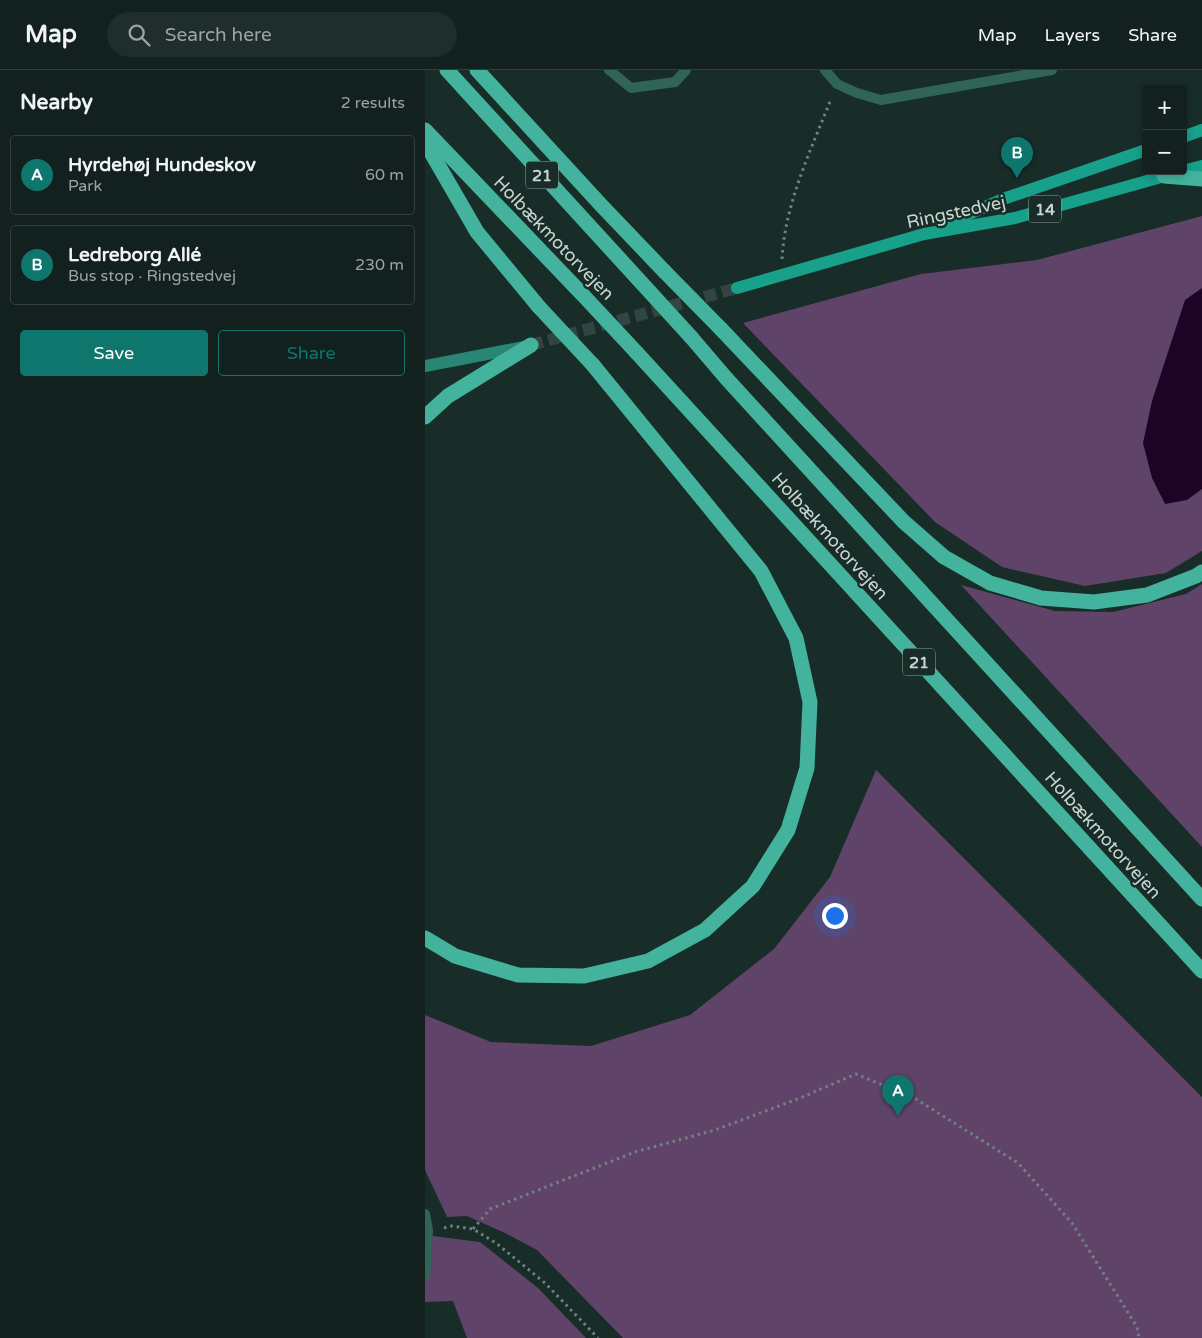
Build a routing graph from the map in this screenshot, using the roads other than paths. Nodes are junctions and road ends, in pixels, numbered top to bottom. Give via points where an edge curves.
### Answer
1 (447, 70) edge
2 (477, 70) edge
3 (609, 70) edge
4 (686, 70) edge
5 (825, 70) edge
6 (1052, 70) edge
7 (425, 130) edge
8 (1202, 130) edge
9 (1187, 136) edge
10 (425, 142) edge
11 (1142, 151) edge
12 (1202, 166) edge
13 (1187, 170) edge
14 (1168, 175) edge
15 (1164, 176) junction
16 (1202, 179) edge
17 (924, 234) junction
18 (737, 288) tunnel mouth
19 (531, 345) joint
20 (446, 362) junction
21 (425, 366) edge
22 (425, 372) edge
23 (425, 417) edge
24 (1202, 572) edge
25 (1202, 898) edge
26 (425, 938) edge
27 (1202, 971) edge
28 (425, 1214) edge
29 (425, 1276) edge

1 - 25 highway, Holbækmotorvejen / 21, bridge
2 - 24 highway, bridge via 601,205 904,522 944,557 990,583 1041,598 1094,602 1147,595
3 - 4 lane via 631,88 675,82
5 - 6 lane via 837,84 881,100
7 - 27 highway, Holbækmotorvejen / 21, bridge via 637,352
8 - 9 main road
10 - 26 highway, bridge via 477,232 539,307 593,364 761,572 796,638 810,702 807,768 788,830 753,886 705,930 647,961 583,976 518,975 455,956
11 - 17 main road via 1003,199
12 - 13 main road, Ringstedvej / 14
14 - 15 main road, Ringstedvej / 14
15 - 16 highway
15 - 17 main road, Ringstedvej / 14 via 1015,218
17 - 18 main road, Ringstedvej / 14
19 - 20 street
19 - 23 highway via 448,396
20 - 21 street
20 - 22 street
28 - 29 lane via 428,1230

